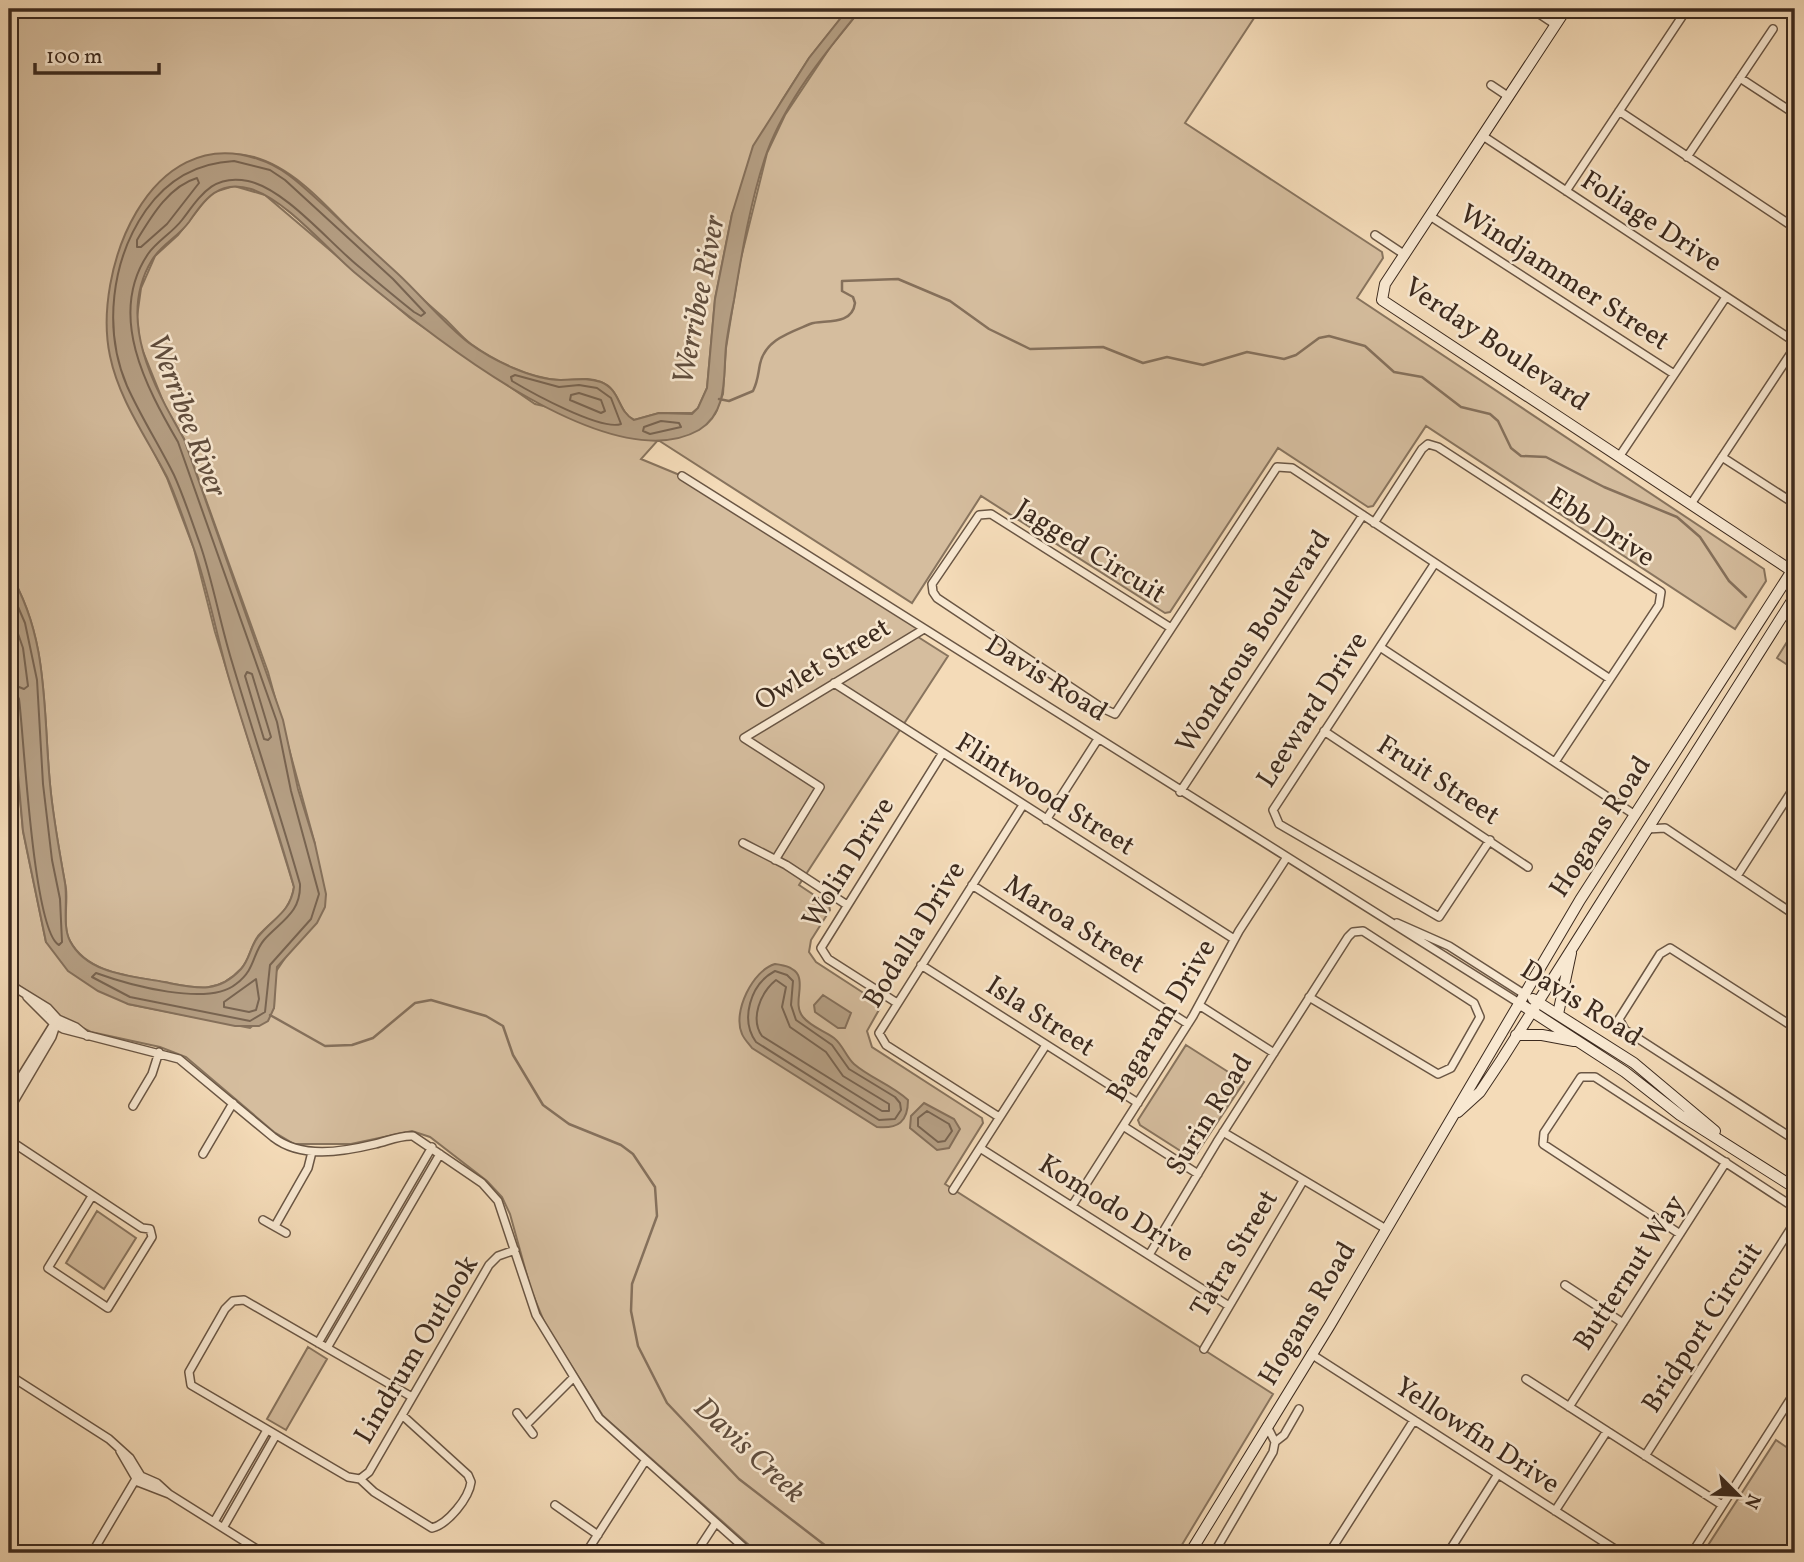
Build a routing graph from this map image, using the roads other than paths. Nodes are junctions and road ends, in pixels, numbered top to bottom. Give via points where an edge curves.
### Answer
1 (1566, 9) edge
2 (1687, 9) edge
3 (1538, 13) dead end
4 (1556, 25) junction
5 (1773, 29) dead end
6 (1740, 78) junction
7 (1491, 85) dead end
8 (1509, 97) junction
9 (1619, 111) junction
10 (1795, 114) edge
11 (1483, 136) junction
12 (1687, 157) junction
13 (1566, 191) junction
14 (1430, 216) junction
15 (1795, 228) edge
16 (1375, 235) dead end
17 (1405, 255) junction
18 (1726, 297) junction
19 (1795, 345) edge
20 (1674, 374) junction
21 (1619, 457) junction
22 (1722, 457) junction
23 (682, 476) dead end
24 (1691, 504) junction
25 (1795, 504) edge
26 (1363, 515) junction
27 (1374, 523) junction
28 (1435, 563) junction
29 (1794, 570) edge
30 (1795, 596) edge
31 (1171, 628) junction
32 (924, 629) junction
33 (1380, 647) junction
34 (1611, 679) junction
35 (834, 684) junction
36 (1324, 731) junction
37 (1098, 739) junction
38 (942, 754) junction
39 (1555, 762) junction
40 (1795, 786) edge
41 (1180, 792) junction
42 (1792, 799) edge
43 (1023, 805) junction
44 (1661, 806) junction
45 (1635, 815) junction
46 (1046, 820) junction
47 (1665, 828) junction
48 (1645, 830) junction
49 (1490, 840) junction
50 (743, 843) dead end
51 (1287, 857) junction
52 (775, 860) junction
53 (1528, 867) dead end
54 (1737, 876) junction
55 (972, 885) junction
56 (846, 905) junction
57 (1795, 915) edge
58 (1234, 939) junction
59 (1573, 946) junction
60 (921, 965) junction
61 (9, 984) edge
62 (1309, 998) junction
63 (1521, 999) junction
64 (897, 1003) junction
65 (1199, 1005) junction
66 (1534, 1005) junction
67 (1558, 1014) junction
68 (56, 1023) junction
69 (1188, 1024) junction
70 (1795, 1028) edge
71 (1516, 1035) junction
72 (1578, 1041) junction
73 (1046, 1045) junction
74 (159, 1052) junction
75 (1274, 1053) junction
76 (9, 1096) edge
77 (233, 1103) junction
78 (1138, 1103) junction
79 (133, 1106) dead end
80 (9, 1110) edge
81 (999, 1117) junction
82 (1452, 1117) junction
83 (1123, 1126) junction
84 (1223, 1132) junction
85 (9, 1140) edge
86 (1795, 1140) edge
87 (432, 1147) junction
88 (980, 1148) junction
89 (1737, 1149) junction
90 (312, 1152) junction
91 (203, 1154) dead end
92 (440, 1154) junction
93 (1726, 1162) junction
94 (1198, 1174) junction
95 (1303, 1181) junction
96 (1795, 1186) edge
97 (953, 1190) dead end
98 (92, 1195) junction
99 (1072, 1206) junction
100 (1795, 1208) edge
101 (395, 1210) junction
102 (404, 1216) junction
103 (263, 1220) dead end
104 (1795, 1222) edge
105 (275, 1226) junction
106 (1385, 1230) junction
107 (286, 1233) dead end
108 (1680, 1234) junction
109 (515, 1251) junction
110 (1149, 1255) junction
111 (1564, 1285) dead end
112 (350, 1288) junction
113 (359, 1293) junction
114 (1229, 1306) junction
115 (1623, 1323) junction
116 (318, 1343) junction
117 (327, 1348) junction
118 (1203, 1349) dead end
119 (1311, 1354) junction
120 (9, 1375) edge
121 (573, 1378) junction
122 (1527, 1379) dead end
123 (1795, 1392) edge
124 (412, 1397) junction
125 (1569, 1407) junction
126 (1299, 1409) dead end
127 (517, 1413) dead end
128 (402, 1415) junction
129 (1414, 1420) junction
130 (527, 1424) junction
131 (1267, 1426) junction
132 (267, 1430) junction
133 (1607, 1431) junction
134 (533, 1434) dead end
135 (276, 1435) junction
136 (1275, 1441) junction
137 (1645, 1456) junction
138 (645, 1461) junction
139 (1498, 1474) junction
140 (137, 1477) junction
141 (360, 1479) junction
142 (555, 1505) dead end
143 (1722, 1505) junction
144 (1555, 1511) junction
145 (214, 1522) junction
146 (715, 1524) junction
147 (223, 1528) junction
148 (598, 1535) junction
149 (92, 1553) edge
150 (263, 1553) edge
151 (586, 1553) edge
152 (696, 1553) edge
153 (750, 1553) edge
154 (1190, 1553) edge
155 (1213, 1553) edge
156 (1329, 1553) edge
157 (1450, 1553) edge
158 (1621, 1553) edge
159 (1692, 1553) edge

1 - 4 street, Verday Boulevard
2 - 9 street
3 - 4 street
4 - 8 street, Verday Boulevard
5 - 6 street
6 - 10 street
6 - 12 street
7 - 8 street
8 - 11 street, Verday Boulevard
9 - 12 street
9 - 13 street
11 - 13 street, Foliage Drive
11 - 14 street, Verday Boulevard
12 - 15 street
13 - 18 street, Foliage Drive
14 - 17 street, Verday Boulevard
14 - 20 street, Windjammer Street
16 - 17 street
17 - 21 street, Verday Boulevard via 1385,284 1382,300
18 - 19 street, Foliage Drive
18 - 20 street
19 - 22 street
20 - 21 street
21 - 24 street, Verday Boulevard
22 - 24 street
22 - 25 street
23 - 32 street, Davis Road
24 - 29 street, Verday Boulevard
26 - 27 street, Jagged Circuit
26 - 31 street, Jagged Circuit via 1292,468 1277,467
26 - 41 street, Wondrous Boulevard
27 - 28 street, Jagged Circuit
27 - 34 street, Ebb Drive via 1429,444 1661,592 1659,606
28 - 33 street, Leeward Drive
28 - 34 street, Jagged Circuit
29 - 45 street, Hogans Road
30 - 44 street, Hogans Road
31 - 31 street, Jagged Circuit via 1115,714 937,598 932,584 979,515 991,514
32 - 35 street, Owlet Street
32 - 37 street, Davis Road
33 - 36 street, Leeward Drive
33 - 39 street
34 - 39 street, Ebb Drive
35 - 38 street, Flintwood Street
35 - 52 street, Owlet Street via 744,738 820,787
36 - 49 street, Fruit Street
36 - 49 street, Leeward Drive via 1273,810 1279,824 1439,917
37 - 41 street, Davis Road
37 - 46 street
38 - 43 street, Flintwood Street
38 - 56 street, Wolin Drive
39 - 45 street
40 - 42 street
41 - 51 street, Davis Road
42 - 54 street
43 - 46 street, Flintwood Street
43 - 55 street, Bodalla Drive
44 - 47 street
44 - 48 street, Hogans Road
45 - 63 street, Hogans Road
46 - 58 street, Flintwood Street
47 - 48 street
47 - 54 street
48 - 59 street, Hogans Road
49 - 53 street, Fruit Street
50 - 52 street
51 - 58 street, Bagaram Drive
51 - 63 street, Davis Road via 1387,919 1450,946
52 - 56 street
54 - 57 street
55 - 60 street, Bodalla Drive
55 - 69 street, Maroa Street
56 - 64 street, Wolin Drive via 821,952
58 - 65 street, Bagaram Drive
59 - 66 street, Hogans Road
59 - 67 street
60 - 64 street, Bodalla Drive
60 - 73 street, Isla Street
61 - 68 street via 48,1008
62 - 62 street, Surin Road via 1438,1074 1451,1068 1480,1017 1474,1003 1360,930 1348,937
62 - 75 street, Surin Road
63 - 66 street, Davis Road
63 - 82 street, Hogans Road
64 - 81 street, Bodalla Drive via 880,1030 882,1042
65 - 69 street, Bagaram Drive
65 - 75 street
66 - 67 street, Davis Road
66 - 71 street, Hogans Road
66 - 72 street, Davis Road
67 - 89 street, Davis Road via 1646,1072
68 - 74 street via 76,1027 88,1036
68 - 76 street
68 - 80 street
69 - 78 street, Bagaram Drive
70 - 86 street via 1667,948 1619,1015 1620,1026
71 - 72 street
71 - 82 street, Hogans Road via 1480,1092
72 - 89 street, Davis Road via 1680,1115
73 - 78 street, Isla Street
73 - 81 street
74 - 77 street via 183,1062
74 - 79 street
75 - 84 street, Surin Road
77 - 90 street via 278,1141
77 - 91 street
78 - 83 street, Bagaram Drive
81 - 88 street
82 - 106 street, Hogans Road
83 - 94 street
83 - 99 street, Bagaram Drive
84 - 94 street, Surin Road
84 - 95 street
85 - 98 street
87 - 90 street via 418,1137 404,1135 351,1149
87 - 92 street
87 - 101 street
88 - 97 street
88 - 99 street, Komodo Drive
89 - 96 street, Davis Road
90 - 105 street via 308,1168
92 - 102 street
92 - 109 street via 493,1194
93 - 100 street
93 - 108 street, Butternut Way
93 - 108 street via 1589,1075 1577,1081 1542,1141 1549,1150
94 - 110 street, Surin Road
95 - 106 street
95 - 114 street, Tatra Street
98 - 98 street via 152,1233 108,1308 48,1268
99 - 110 street, Komodo Drive
101 - 102 street
101 - 112 street
102 - 113 street
103 - 105 street
104 - 137 street, Bridport Circuit
105 - 107 street
106 - 119 street, Hogans Road
108 - 115 street, Butternut Way
109 - 121 street via 536,1315
109 - 124 street, Lindrum Outlook via 492,1260
110 - 114 street, Komodo Drive
111 - 115 street
112 - 113 street
112 - 116 street
113 - 117 street
114 - 118 street, Tatra Street
115 - 125 street, Butternut Way
116 - 117 street
116 - 132 street via 244,1300 233,1301 225,1309 191,1368 189,1380 194,1388
117 - 124 street
119 - 129 street, Yellowfin Drive
119 - 131 street, Hogans Road
120 - 140 street via 103,1435 130,1458
121 - 130 street
121 - 138 street via 603,1423
122 - 125 street
123 - 143 street
124 - 128 street, Lindrum Outlook
125 - 133 street
126 - 136 street via 1284,1435
127 - 130 street
128 - 141 street, Lindrum Outlook via 369,1472
128 - 141 street via 468,1475 467,1495 442,1524 432,1528
129 - 139 street, Yellowfin Drive
129 - 156 street
130 - 134 street
131 - 136 street, Hogans Road
131 - 154 street, Hogans Road
132 - 135 street
132 - 145 street
133 - 137 street
133 - 144 street
135 - 141 street via 348,1477
135 - 147 street
136 - 155 street via 1273,1452
137 - 143 street
138 - 146 street
138 - 148 street
139 - 144 street, Yellowfin Drive
139 - 157 street
140 - 145 street via 157,1483
140 - 149 street
142 - 148 street
143 - 159 street
144 - 158 street, Yellowfin Drive
145 - 147 street
146 - 152 street
146 - 153 street
147 - 150 street
148 - 151 street

